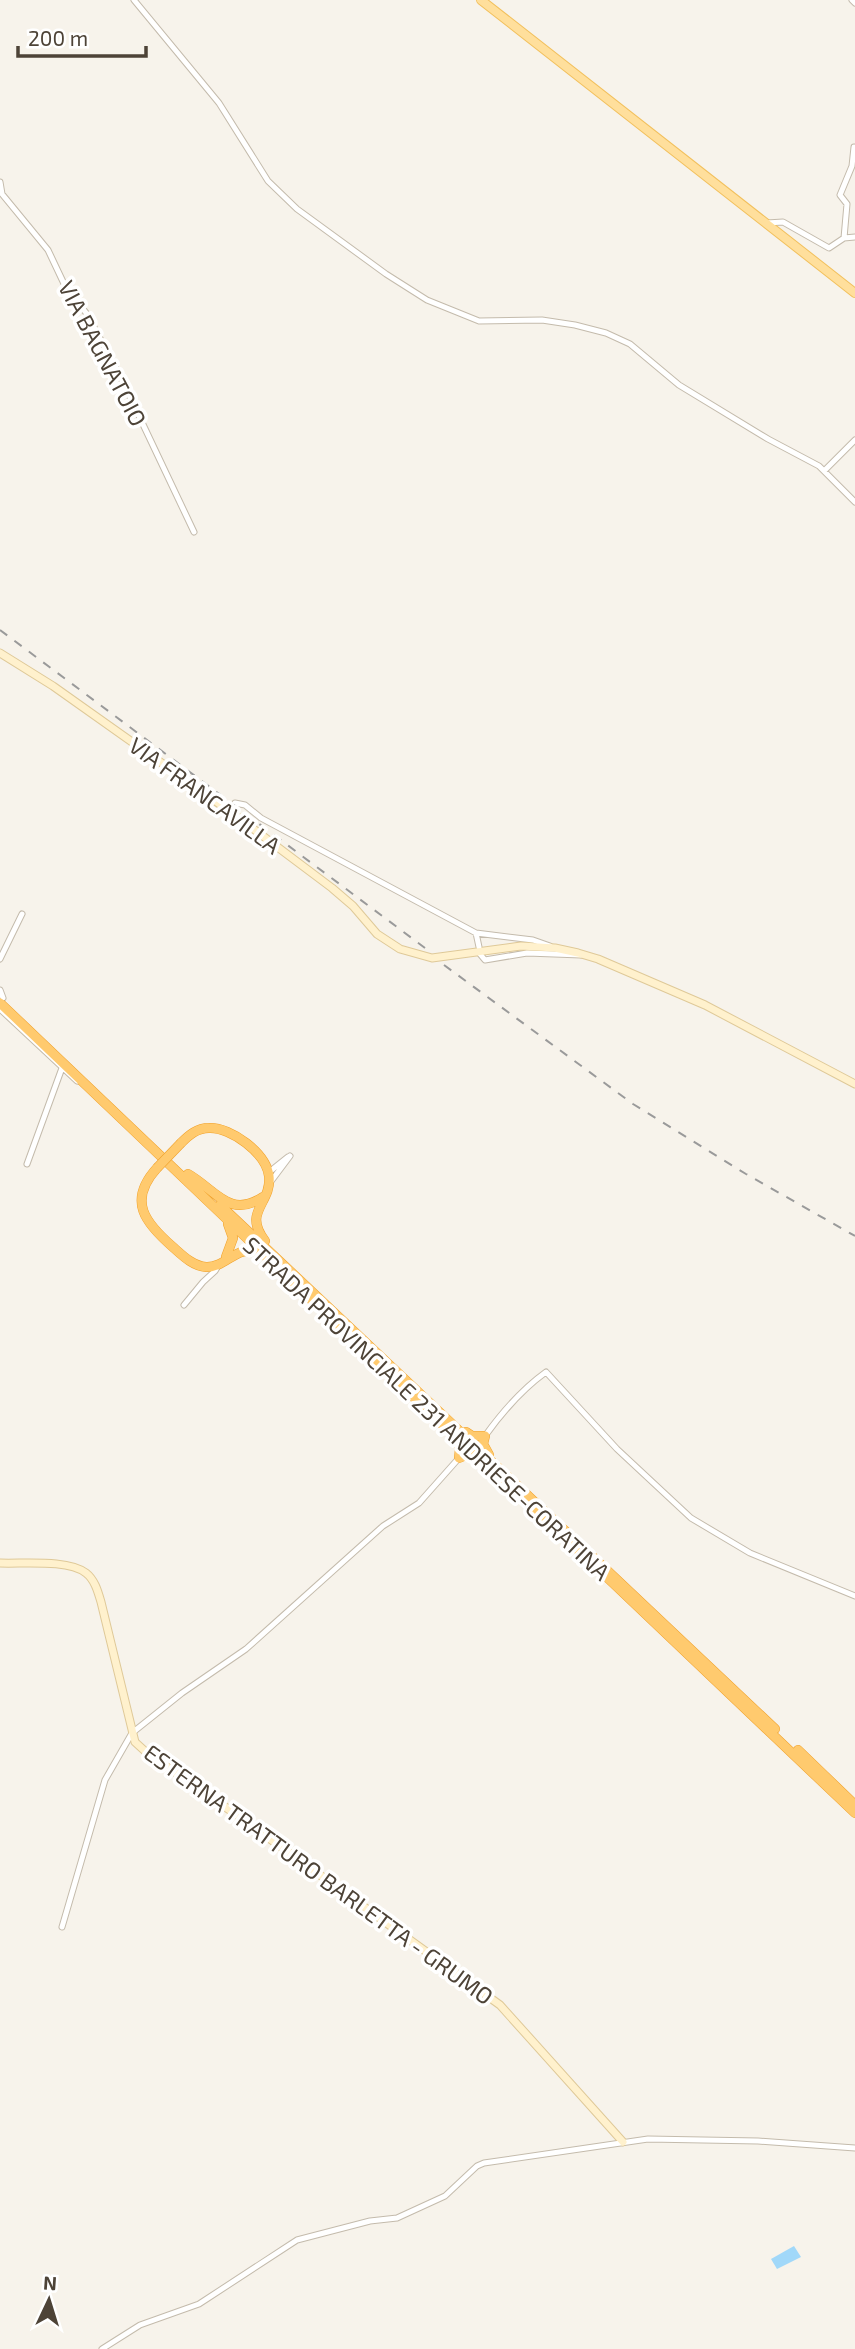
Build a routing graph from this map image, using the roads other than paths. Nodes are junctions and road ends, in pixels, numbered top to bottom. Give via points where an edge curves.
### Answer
1 (134, 0) edge
2 (481, 0) edge
3 (854, 147) edge
4 (0, 182) edge
5 (767, 223) junction
6 (855, 237) edge
7 (844, 238) junction
8 (855, 293) edge
9 (855, 440) edge
10 (824, 471) junction
11 (855, 502) edge
12 (194, 531) dead end
13 (0, 653) edge
14 (235, 803) dead end
15 (22, 914) dead end
16 (476, 933) junction
17 (533, 943) junction
18 (584, 955) junction
19 (0, 959) edge
20 (1, 996) edge
21 (0, 1009) edge
22 (62, 1068) junction
23 (86, 1083) junction
24 (855, 1084) edge
25 (260, 1159) junction
26 (27, 1164) dead end
27 (281, 1165) junction
28 (268, 1173) junction
29 (188, 1174) junction
30 (269, 1184) junction
31 (264, 1196) junction
32 (224, 1217) junction
33 (267, 1249) junction
34 (211, 1264) junction
35 (278, 1268) junction
36 (203, 1282) junction
37 (184, 1305) dead end
38 (413, 1388) junction
39 (422, 1405) junction
40 (485, 1436) junction
41 (459, 1458) junction
42 (511, 1485) junction
43 (0, 1563) edge
44 (855, 1596) edge
45 (132, 1733) junction
46 (855, 1805) edge
47 (855, 1813) edge
48 (62, 1927) dead end
49 (623, 2142) junction
50 (855, 2148) edge
51 (102, 2349) edge

1 - 10 street via 219,103 268,181 386,274 427,300 479,321 542,320 606,333 630,344 679,385 723,413
2 - 5 main road
3 - 7 street via 841,195 848,204
4 - 12 street, VIA BAGNATOIO via 2,194 48,250 66,288 87,314
5 - 7 street via 783,222 829,248
5 - 8 main road
6 - 7 street
9 - 10 street
10 - 11 street
13 - 17 street, VIA FRANCAVILLA via 235,815 345,899 377,934 400,949 432,958
14 - 16 street
15 - 19 street
16 - 17 street
16 - 18 street via 485,961 527,953
17 - 18 street
18 - 24 street via 705,1005
20 - 23 highway, STRADA PROVINCIALE 231 ANDRIESE-CORATINA
20 - 29 highway, STRADA PROVINCIALE 231 ANDRIESE-CORATINA
21 - 22 street
22 - 23 street via 78,1083
22 - 26 street
23 - 32 highway, STRADA PROVINCIALE 231 ANDRIESE-CORATINA
25 - 27 street
25 - 28 highway
25 - 34 highway, bridge via 238,1138 216,1129 198,1130 144,1185 141,1195 146,1220 173,1247
27 - 28 street
27 - 30 street
28 - 30 highway
29 - 31 highway via 233,1205 250,1205
29 - 33 highway, STRADA PROVINCIALE 231 ANDRIESE-CORATINA
30 - 31 highway
31 - 33 highway via 255,1216
32 - 34 highway via 233,1238
32 - 35 highway, STRADA PROVINCIALE 231 ANDRIESE-CORATINA
33 - 38 highway, STRADA PROVINCIALE 231 ANDRIESE-CORATINA
34 - 35 highway via 250,1251
34 - 36 street
34 - 36 street via 201,1276
34 - 36 street via 215,1271
35 - 39 highway, STRADA PROVINCIALE 231 ANDRIESE-CORATINA
36 - 37 street
38 - 40 highway via 468,1434
38 - 42 highway, STRADA PROVINCIALE 231 ANDRIESE-CORATINA
39 - 41 highway via 458,1442
39 - 42 highway, STRADA PROVINCIALE 231 ANDRIESE-CORATINA
40 - 42 highway via 487,1452 511,1476
40 - 44 street via 528,1385 546,1372 617,1449 691,1518 750,1553
41 - 42 highway via 472,1456
41 - 45 street via 419,1503 383,1525 246,1649
42 - 46 highway, STRADA PROVINCIALE 231 ANDRIESE-CORATINA via 552,1517
42 - 47 highway, STRADA PROVINCIALE 231 ANDRIESE-CORATINA
43 - 45 street, ESTERNA TRATTURO BARLETTA - GRUMO via 60,1565 88,1574 101,1602
45 - 48 street via 105,1780
45 - 49 street, ESTERNA TRATTURO BARLETTA - GRUMO via 147,1753 500,2005
49 - 50 street via 674,2138
49 - 51 street via 477,2166 445,2196 397,2218 297,2240 200,2304 140,2325

